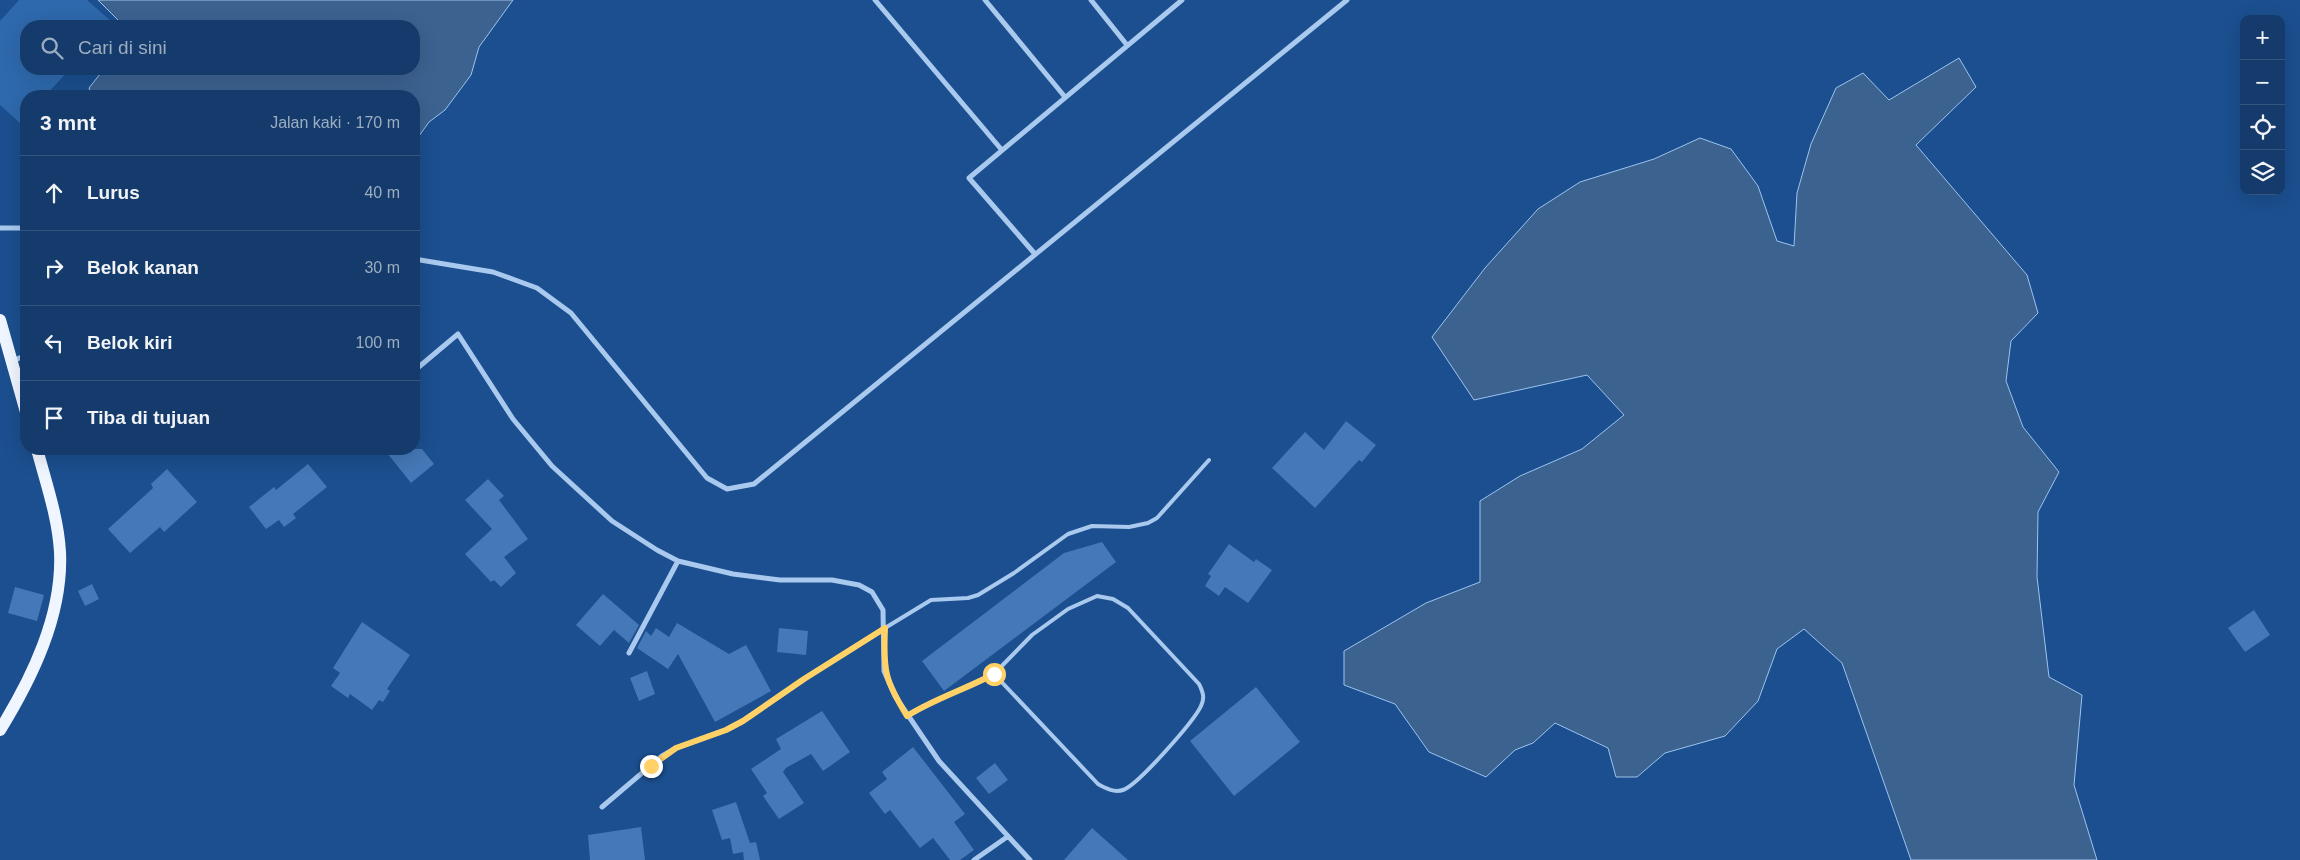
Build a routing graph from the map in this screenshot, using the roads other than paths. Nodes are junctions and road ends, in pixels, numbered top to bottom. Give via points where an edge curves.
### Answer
1 (875, 0) edge
2 (985, 0) edge
3 (1091, 0) edge
4 (1182, 0) edge
5 (1346, 0) edge
6 (1127, 45) junction
7 (1065, 97) junction
8 (1001, 149) junction
9 (0, 228) edge
10 (20, 228) edge
11 (1035, 254) junction
12 (420, 260) edge
13 (0, 320) edge
14 (20, 358) edge
15 (12, 362) junction
16 (420, 366) edge
17 (20, 391) edge
18 (39, 455) edge
19 (1209, 460) dead end
20 (678, 562) junction
21 (885, 628) junction
22 (629, 653) dead end
23 (994, 674) junction
24 (907, 716) junction
25 (0, 730) edge
26 (602, 807) dead end
27 (1007, 837) junction
28 (974, 860) edge
29 (1030, 860) edge

1 - 8 street
2 - 7 street
3 - 6 street
4 - 6 street
5 - 11 street
6 - 7 street
7 - 8 street
8 - 11 street via 969,178
9 - 10 street
11 - 12 street via 754,484 727,489 707,478 571,314 537,288 493,272
13 - 15 main road
14 - 15 street
15 - 17 main road
16 - 20 street via 458,334 524,434 570,485 612,521
18 - 25 main road via 58,531 60,554 54,612 32,671
19 - 21 lane via 1157,518 1129,526 1092,526 1068,534 978,595 931,600
20 - 21 street via 759,578 858,584 872,592 881,603
20 - 22 street
21 - 24 street via 884,671
21 - 26 street via 743,721 662,756
23 - 23 lane via 1032,635 1068,609 1097,596 1128,608 1199,684 1204,694 1195,716 1154,763 1131,786 1114,791 1098,784
23 - 24 lane
24 - 27 street via 939,761
27 - 28 street
27 - 29 street

